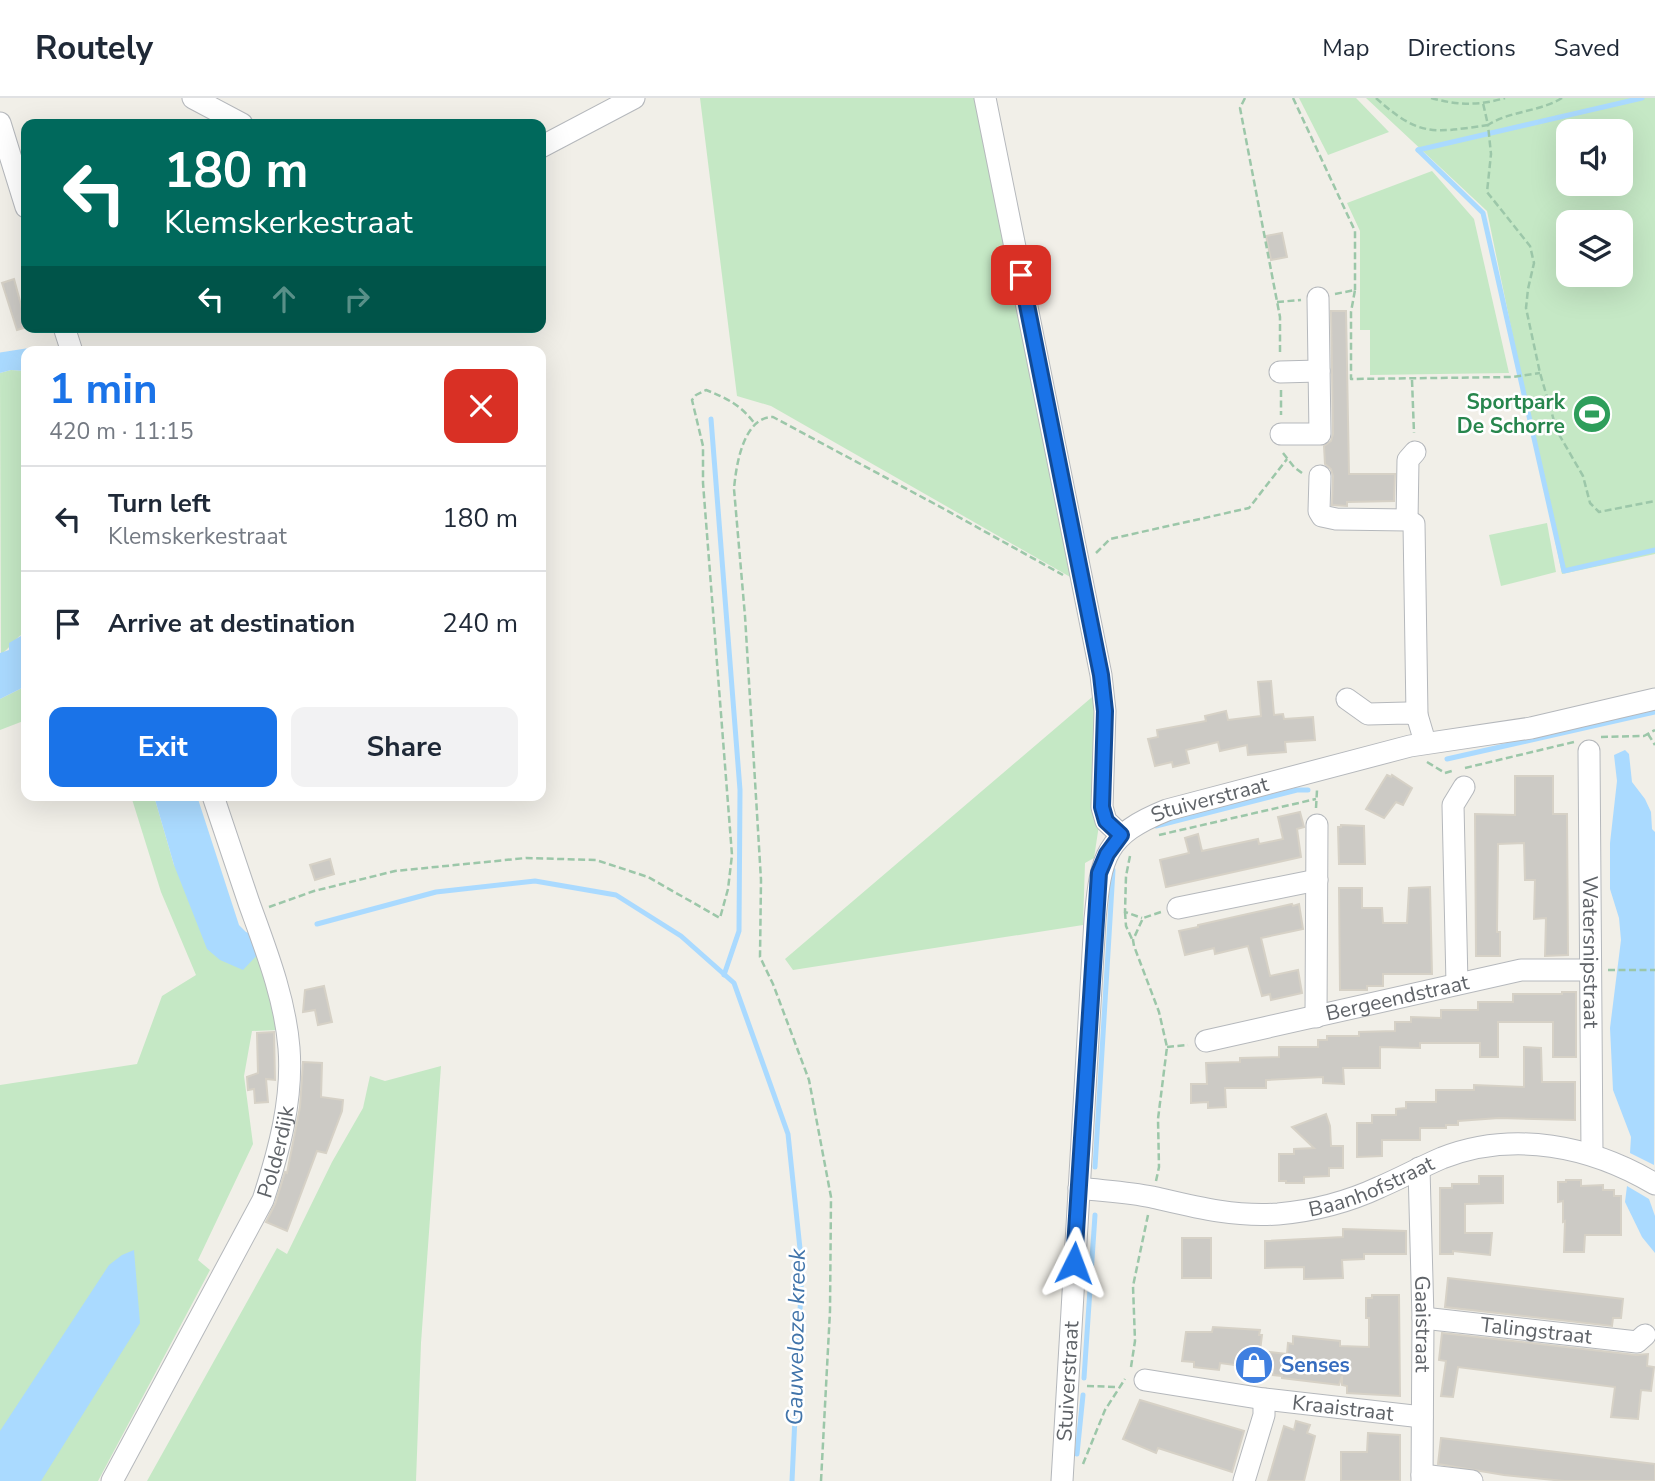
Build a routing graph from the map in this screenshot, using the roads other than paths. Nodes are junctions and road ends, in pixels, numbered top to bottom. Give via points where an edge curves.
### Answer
1 (193, 98) edge
2 (634, 98) edge
3 (985, 98) edge
4 (233, 119) edge
5 (0, 123) edge
6 (546, 143) edge
7 (21, 191) edge
8 (1318, 298) dead end
9 (1319, 371) junction
10 (1280, 372) dead end
11 (1281, 434) dead end
12 (1415, 452) road end
13 (1320, 476) dead end
14 (1407, 520) junction
15 (1347, 699) dead end
16 (1655, 699) edge
17 (1417, 715) junction
18 (1589, 743) road end
19 (1424, 752) junction
20 (1463, 778) road end
21 (215, 801) edge
22 (1317, 825) dead end
23 (1121, 835) junction
24 (1317, 880) junction
25 (1178, 908) road end
26 (1600, 970) junction
27 (1457, 984) junction
28 (1316, 1017) junction
29 (1206, 1041) dead end
30 (1592, 1154) junction
31 (1419, 1168) junction
32 (1655, 1184) edge
33 (1079, 1188) junction
34 (1423, 1318) junction
35 (1645, 1335) dead end
36 (1145, 1380) dead end
37 (1264, 1399) junction
38 (1422, 1417) junction
39 (1422, 1478) edge
40 (112, 1481) edge
41 (1062, 1481) edge
42 (1244, 1481) edge
43 (1472, 1481) edge

1 - 4 street
2 - 6 street
3 - 23 street via 1101,675 1105,711 1102,807 1106,821
5 - 7 street
8 - 9 street
9 - 10 street
9 - 11 street via 1320,434
12 - 14 street via 1408,460
13 - 14 street via 1322,516
14 - 17 street via 1414,524
15 - 17 street via 1368,713
16 - 19 street, Stuiverstraat
17 - 19 street
18 - 26 street, Watersnipstraat
19 - 23 street, Stuiverstraat via 1167,810
20 - 27 street via 1453,805
21 - 40 street, Polderdijk via 279,992 289,1047 287,1095 274,1166 253,1221
22 - 24 street
23 - 33 street, Stuiverstraat via 1099,873
24 - 25 street
24 - 28 street
26 - 27 street, Bergeendstraat via 1521,970
26 - 30 street, Watersnipstraat
27 - 28 street, Bergeendstraat
28 - 29 street, Bergeendstraat
30 - 31 street, Baanhofstraat via 1548,1146 1499,1145
30 - 32 street, Baanhofstraat
31 - 33 street, Baanhofstraat via 1354,1198 1278,1214 1224,1213
31 - 34 street, Gaaistraat
33 - 41 street, Stuiverstraat
34 - 35 street, Talingstraat via 1637,1342
34 - 38 street, Gaaistraat
36 - 37 street, Kraaistraat
37 - 38 street, Kraaistraat
37 - 42 street, Kraaistraat via 1264,1415
38 - 39 street, Gaaistraat
39 - 43 street

